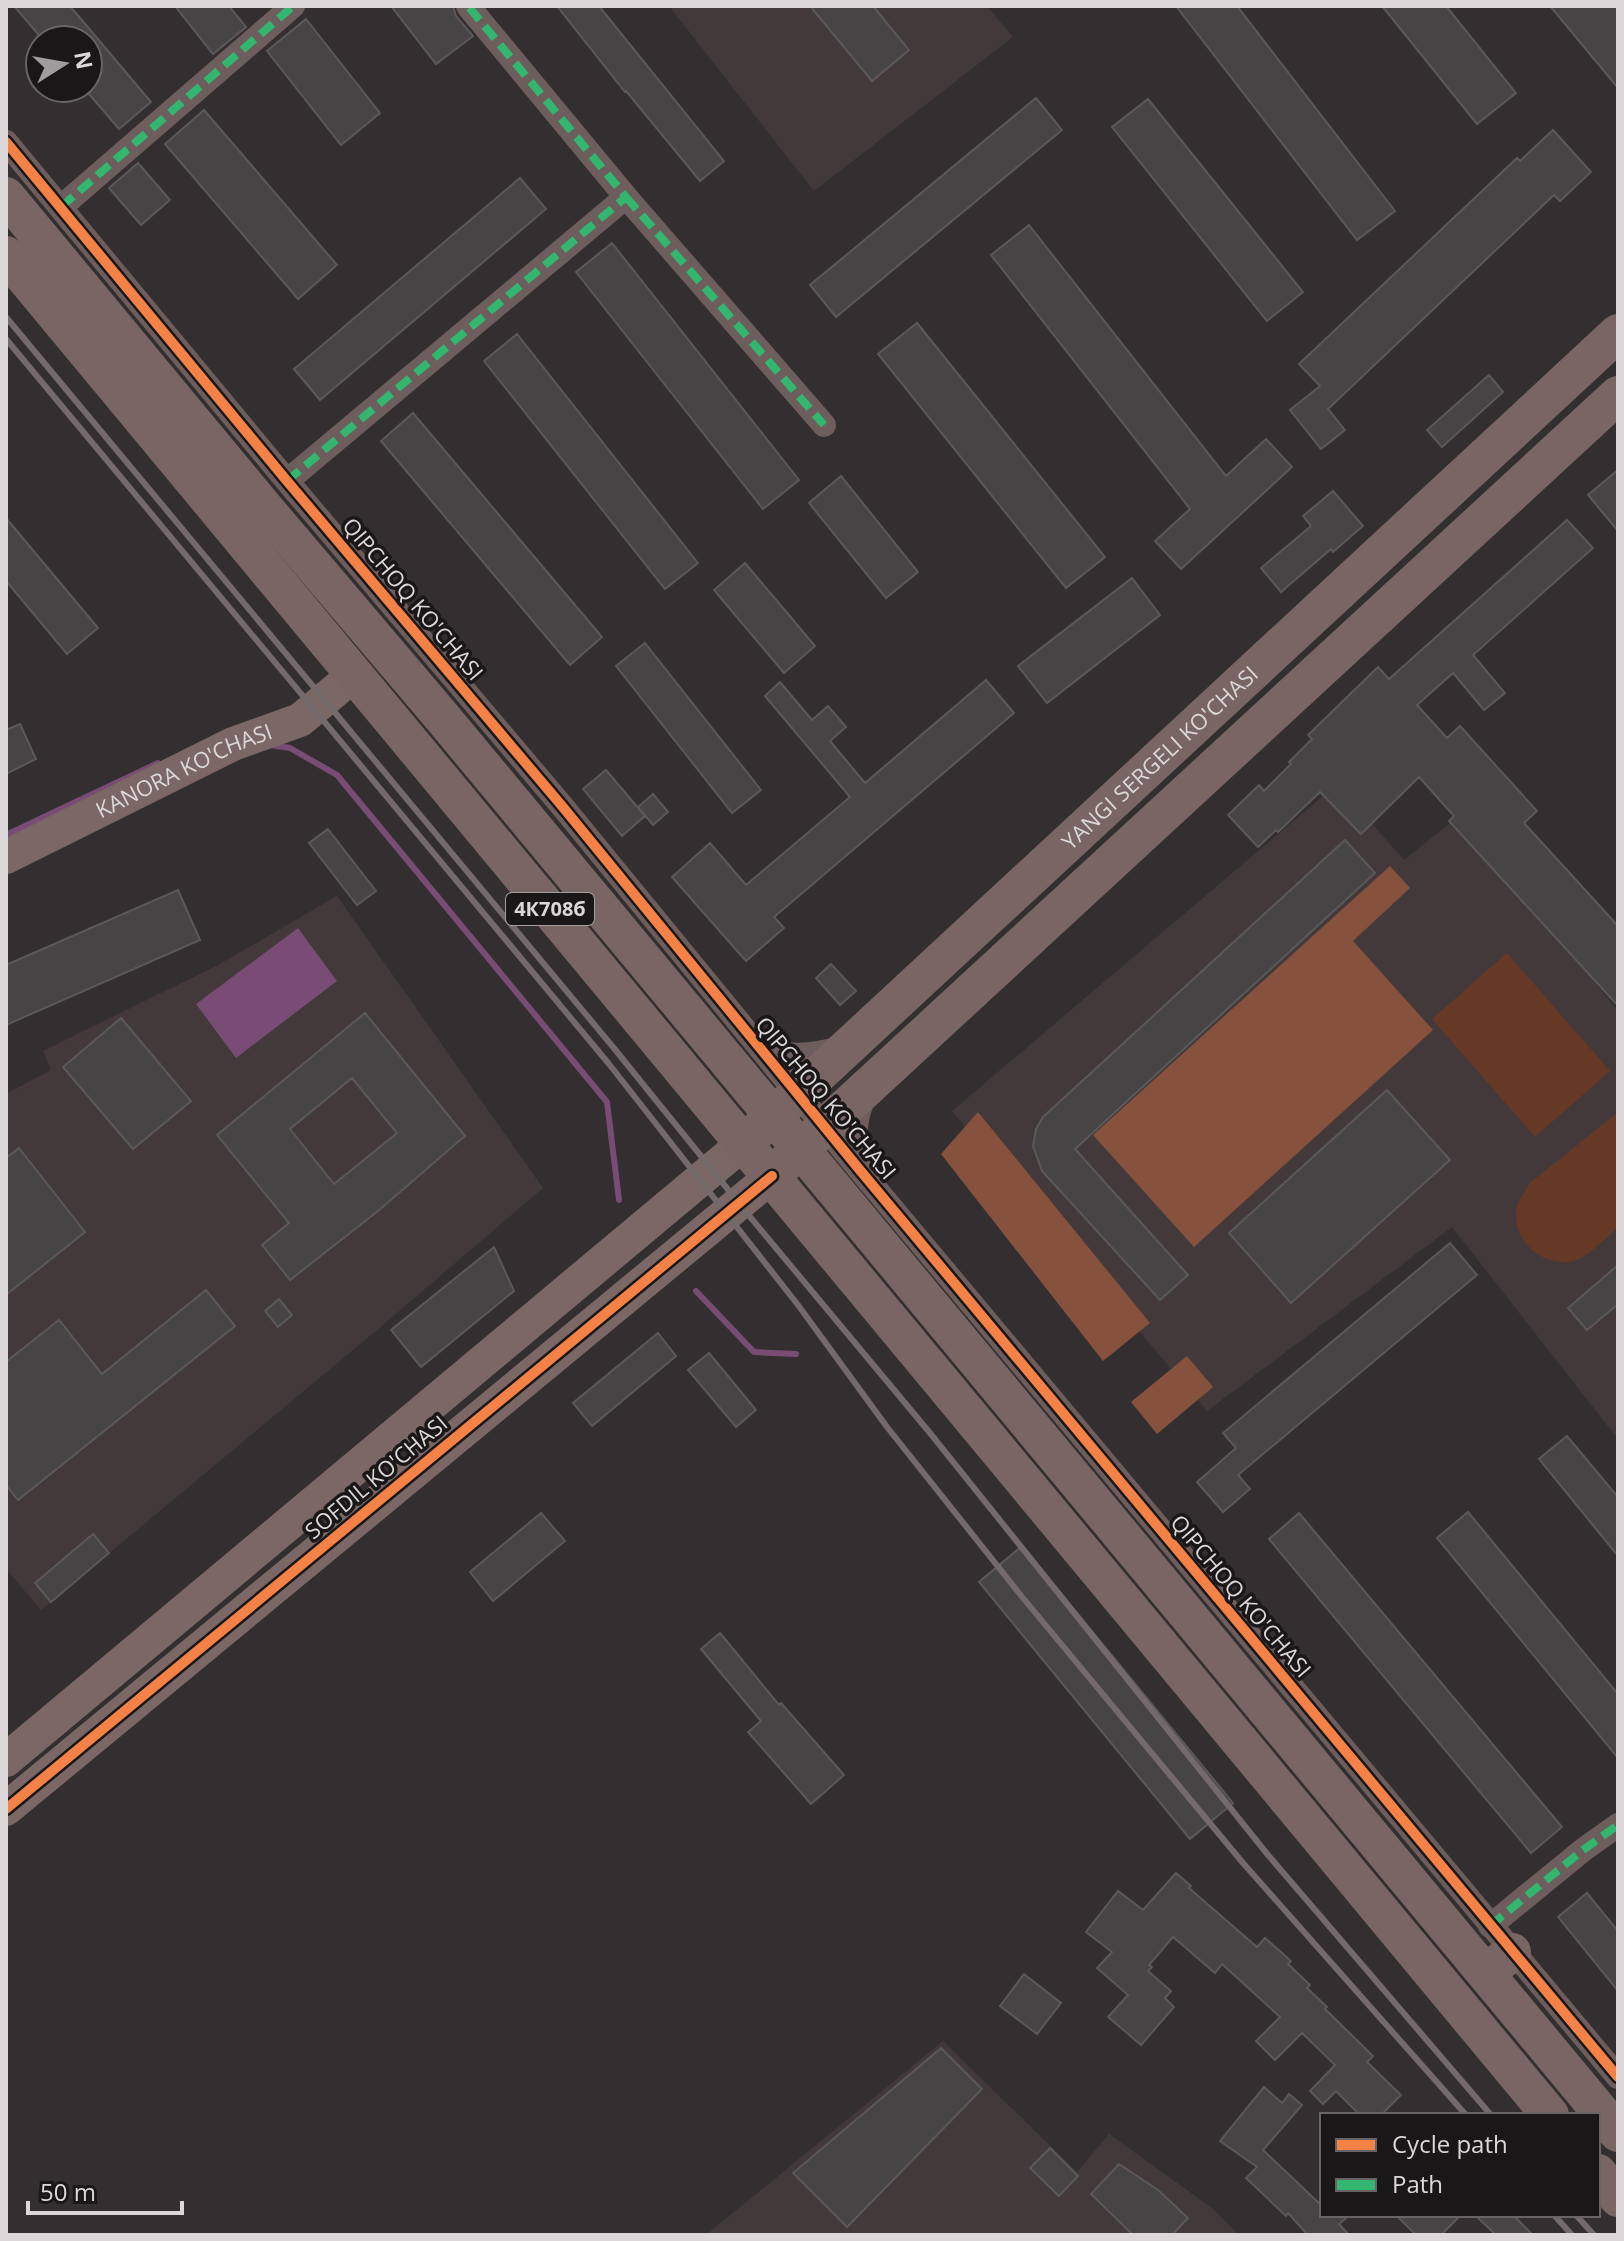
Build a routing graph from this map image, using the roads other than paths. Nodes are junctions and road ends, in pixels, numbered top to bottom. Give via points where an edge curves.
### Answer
1 (293, 6) edge
2 (468, 6) edge
3 (6, 142) edge
4 (6, 196) edge
5 (626, 197) junction
6 (61, 207) junction
7 (6, 255) edge
8 (1618, 333) edge
9 (1618, 395) edge
10 (824, 425) dead end
11 (287, 481) junction
12 (355, 674) junction
13 (442, 717) junction
14 (412, 743) junction
15 (6, 857) edge
16 (754, 1041) junction
17 (851, 1044) junction
18 (879, 1077) junction
19 (786, 1105) junction
20 (813, 1138) junction
21 (744, 1143) junction
22 (859, 1169) junction
23 (772, 1176) junction
24 (665, 1209) junction
25 (693, 1241) junction
26 (1118, 1528) junction
27 (1086, 1555) junction
28 (139, 1649) junction
29 (164, 1678) junction
30 (6, 1760) edge
31 (6, 1809) edge
32 (1618, 1825) edge
33 (1496, 1950) junction
34 (1618, 2077) edge
35 (1548, 2113) edge
36 (1618, 2133) edge
37 (1600, 2176) edge
38 (1618, 2198) edge

1 - 6 street
2 - 5 street
3 - 6 street, QIPCHOQ KO'CHASI
4 - 13 main road, QIPCHOQ KO'CHASI
5 - 10 street
5 - 11 street
6 - 11 street, QIPCHOQ KO'CHASI
7 - 12 main road
8 - 17 main road, YANGI SERGELI KO'CHASI
9 - 18 main road, YANGI SERGELI KO'CHASI
11 - 16 street, QIPCHOQ KO'CHASI
12 - 14 main road, 4К708б
12 - 15 street, KANORA KO'CHASI via 300,720 244,740
13 - 14 main road
13 - 19 main road, QIPCHOQ KO'CHASI
14 - 21 main road, 4К708б
16 - 17 street, QIPCHOQ KO'CHASI via 789,1055
16 - 19 street, QIPCHOQ KO'CHASI
17 - 19 main road, YANGI SERGELI KO'CHASI
18 - 20 main road, YANGI SERGELI KO'CHASI
18 - 22 street, QIPCHOQ KO'CHASI via 857,1117
19 - 20 main road, QIPCHOQ KO'CHASI
19 - 21 main road, YANGI SERGELI KO'CHASI
20 - 21 main road
20 - 22 street, QIPCHOQ KO'CHASI
20 - 23 main road, YANGI SERGELI KO'CHASI
20 - 26 main road, QIPCHOQ KO'CHASI
21 - 23 main road
21 - 24 street, SOFDIL KO'CHASI
22 - 33 street, QIPCHOQ KO'CHASI
23 - 25 street, SOFDIL KO'CHASI
23 - 27 main road
24 - 25 street
24 - 28 street, SOFDIL KO'CHASI
25 - 29 street, SOFDIL KO'CHASI
26 - 27 main road
26 - 33 main road, QIPCHOQ KO'CHASI
27 - 35 main road
28 - 29 street
28 - 30 street, SOFDIL KO'CHASI
29 - 31 street, SOFDIL KO'CHASI
32 - 33 street via 1583,1850
33 - 34 street, QIPCHOQ KO'CHASI
33 - 36 main road, QIPCHOQ KO'CHASI
37 - 38 main road

